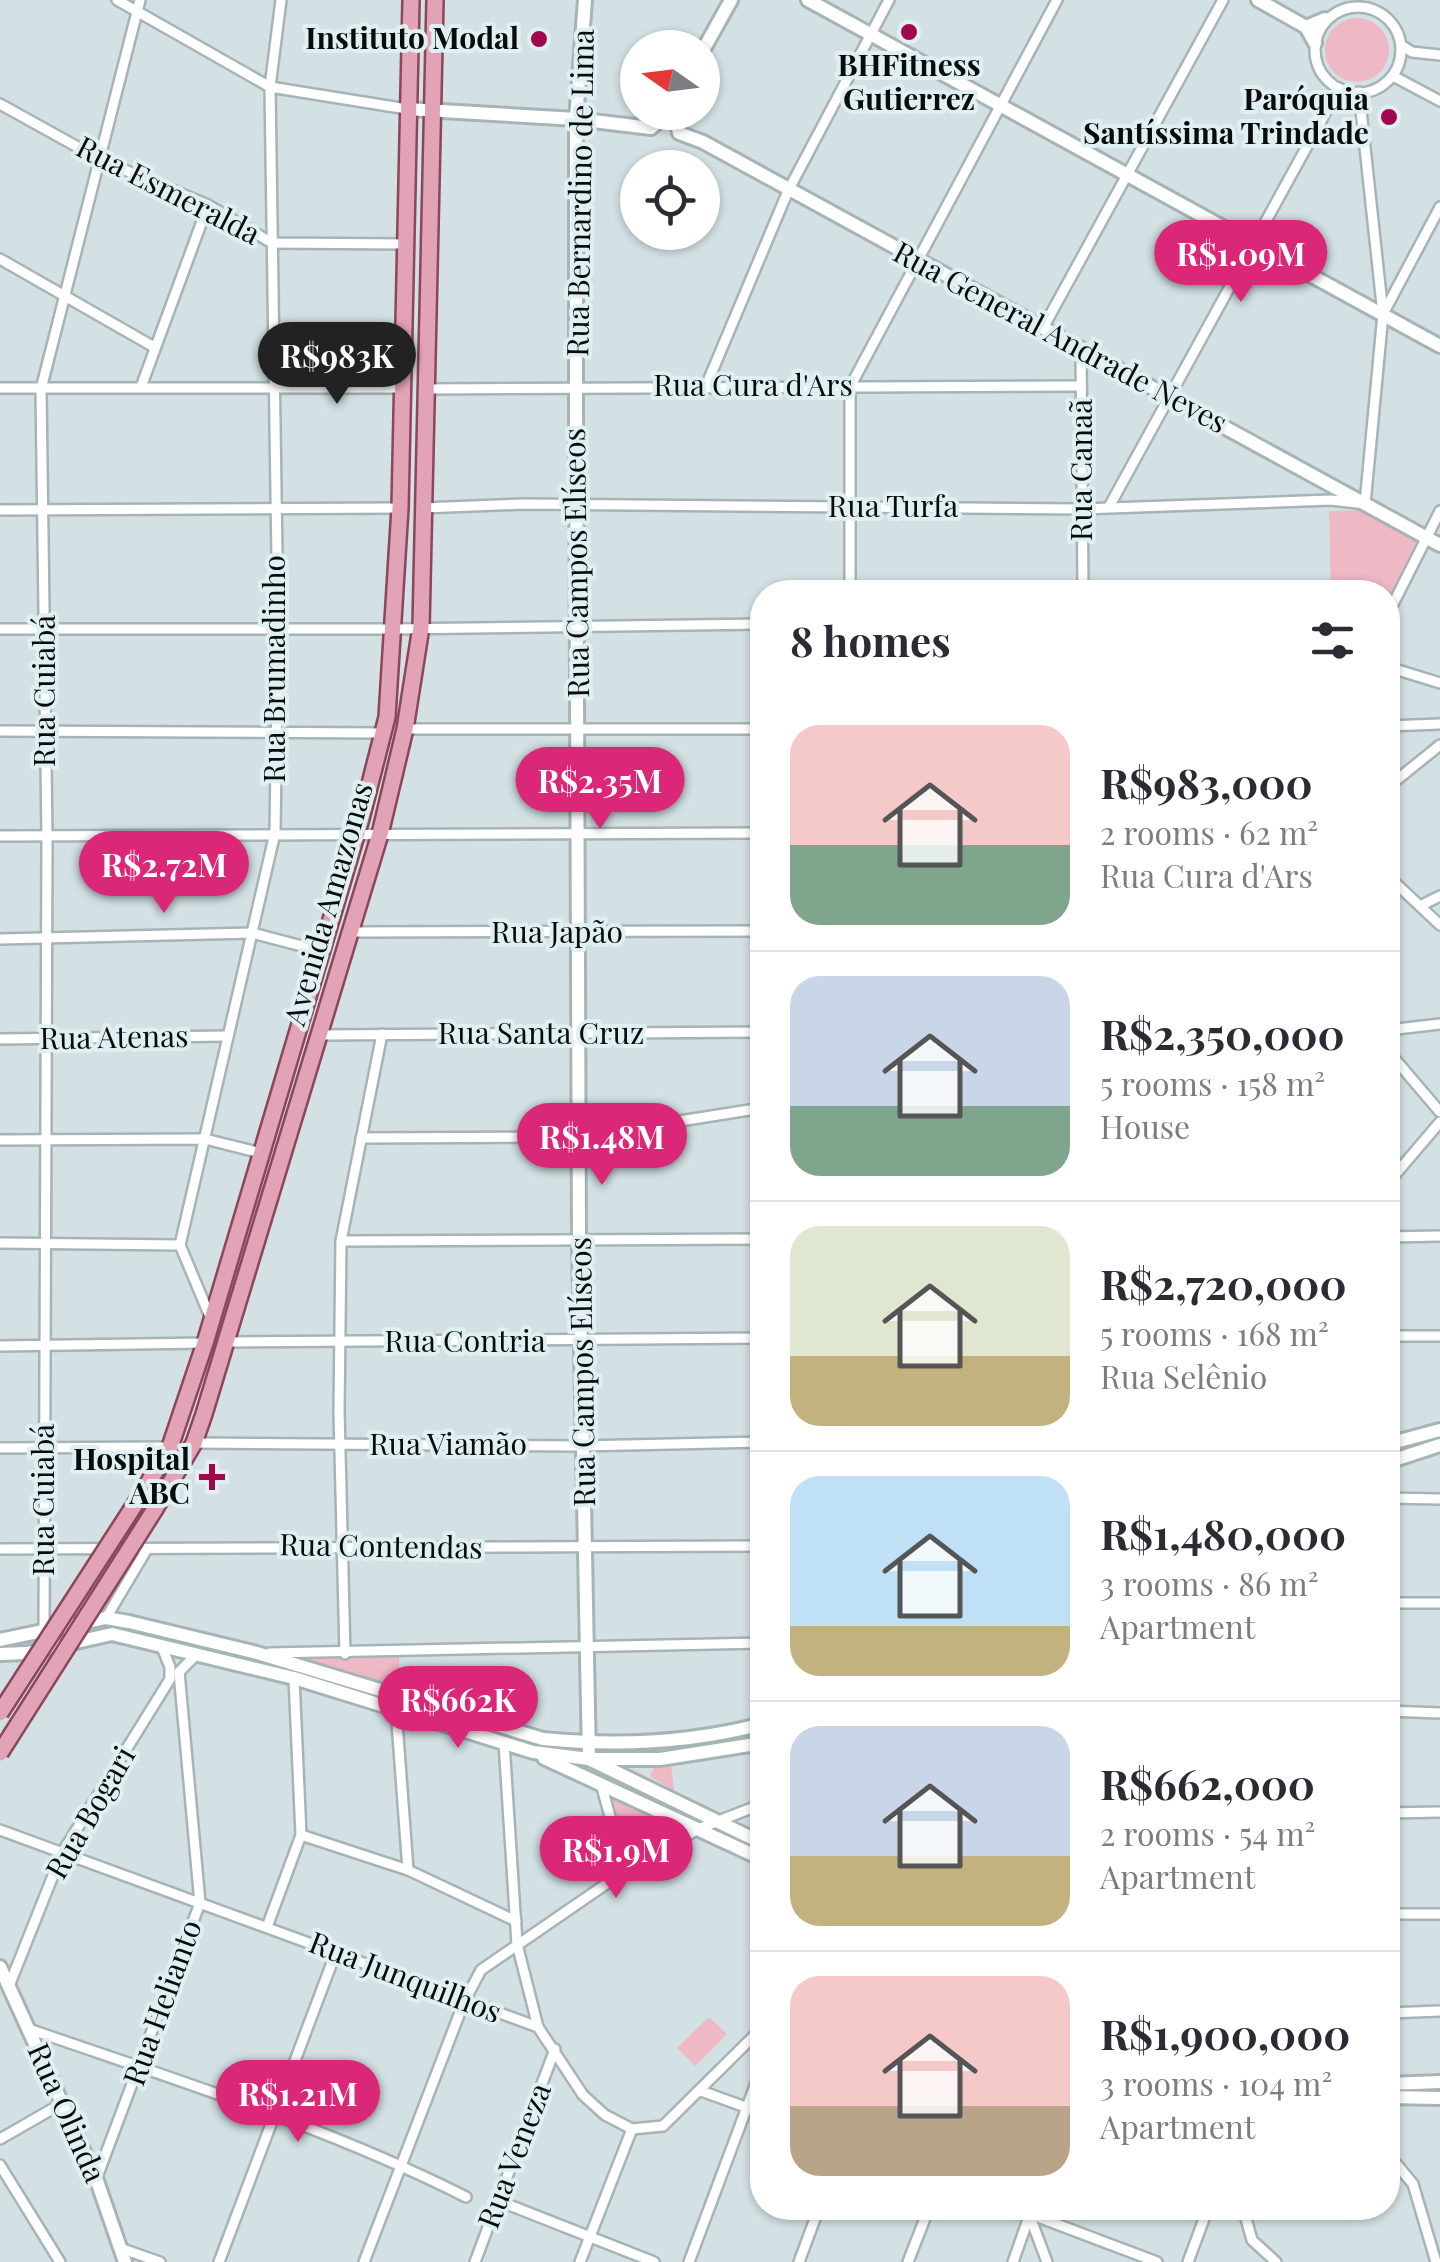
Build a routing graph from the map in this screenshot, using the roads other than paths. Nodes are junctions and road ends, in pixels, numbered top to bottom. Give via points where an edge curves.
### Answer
1 (117, 0) edge
2 (140, 0) edge
3 (281, 0) edge
4 (411, 0) edge
5 (434, 0) edge
6 (585, 0) edge
7 (730, 0) edge
8 (808, 0) edge
9 (889, 0) edge
10 (1057, 0) edge
11 (1223, 0) edge
12 (1258, 0) edge
13 (1382, 0) edge
14 (1346, 3) edge
15 (1376, 11) junction
16 (137, 12) junction
17 (1326, 19) junction
18 (1306, 27) junction
19 (714, 30) edge
20 (871, 32) junction
21 (1315, 43) junction
22 (1402, 45) junction
23 (1412, 52) junction
24 (1440, 55) edge
25 (1401, 58) junction
26 (1393, 76) junction
27 (270, 87) junction
28 (1339, 88) junction
29 (1360, 92) junction
30 (1440, 101) edge
31 (0, 104) edge
32 (999, 106) junction
33 (407, 110) junction
34 (432, 111) junction
35 (576, 119) junction
36 (620, 124) edge
37 (678, 130) edge
38 (101, 160) junction
39 (1127, 178) junction
40 (788, 192) junction
41 (208, 205) junction
42 (1440, 207) edge
43 (272, 243) junction
44 (405, 244) junction
45 (1254, 246) junction
46 (0, 258) edge
47 (915, 260) junction
48 (64, 294) junction
49 (1383, 314) junction
50 (1043, 328) junction
51 (1440, 346) edge
52 (154, 347) junction
53 (1082, 348) junction
54 (576, 386) junction
55 (706, 386) junction
56 (1081, 386) junction
57 (141, 387) junction
58 (850, 387) junction
59 (0, 388) edge
60 (273, 388) junction
61 (402, 388) junction
62 (41, 389) junction
63 (424, 389) junction
64 (1166, 395) junction
65 (1365, 504) junction
66 (1110, 506) junction
67 (577, 507) junction
68 (848, 507) junction
69 (400, 508) junction
70 (421, 508) junction
71 (1082, 509) junction
72 (0, 510) edge
73 (42, 510) junction
74 (1440, 511) edge
75 (275, 512) junction
76 (1426, 538) junction
77 (1440, 546) edge
78 (850, 580) edge
79 (1082, 580) edge
80 (1400, 590) edge
81 (750, 624) edge
82 (278, 627) junction
83 (421, 627) junction
84 (46, 628) junction
85 (0, 629) edge
86 (390, 629) junction
87 (578, 629) junction
88 (1400, 671) edge
89 (1440, 683) edge
90 (1440, 724) edge
91 (1400, 726) edge
92 (275, 729) junction
93 (406, 729) junction
94 (750, 730) edge
95 (0, 731) edge
96 (44, 731) junction
97 (580, 732) junction
98 (384, 733) junction
99 (1440, 745) edge
100 (1400, 777) edge
101 (579, 832) junction
102 (275, 833) junction
103 (750, 833) edge
104 (356, 834) junction
105 (380, 834) junction
106 (0, 836) edge
107 (47, 837) junction
108 (1400, 887) edge
109 (1440, 896) edge
110 (1420, 906) junction
111 (1440, 924) edge
112 (750, 931) edge
113 (352, 932) junction
114 (252, 933) junction
115 (580, 933) junction
116 (0, 939) edge
117 (47, 939) junction
118 (322, 951) junction
119 (1440, 1024) edge
120 (1400, 1029) edge
121 (750, 1032) edge
122 (382, 1034) junction
123 (580, 1034) junction
124 (320, 1035) junction
125 (228, 1036) junction
126 (46, 1038) junction
127 (0, 1039) edge
128 (1400, 1065) edge
129 (750, 1110) edge
130 (1440, 1112) edge
131 (1440, 1122) edge
132 (578, 1137) junction
133 (362, 1138) junction
134 (0, 1140) edge
135 (43, 1140) junction
136 (205, 1140) junction
137 (261, 1153) junction
138 (1400, 1169) edge
139 (1400, 1236) edge
140 (1440, 1236) edge
141 (750, 1239) edge
142 (341, 1241) junction
143 (579, 1242) junction
144 (0, 1243) edge
145 (44, 1244) junction
146 (180, 1245) junction
147 (212, 1321) junction
148 (1400, 1336) edge
149 (1440, 1336) edge
150 (750, 1338) edge
151 (339, 1341) junction
152 (581, 1341) junction
153 (227, 1342) junction
154 (205, 1343) junction
155 (44, 1345) junction
156 (0, 1346) edge
157 (1440, 1430) edge
158 (1400, 1441) edge
159 (750, 1442) edge
160 (194, 1443) junction
161 (340, 1445) junction
162 (44, 1446) junction
163 (170, 1446) junction
164 (581, 1446) junction
165 (1440, 1446) edge
166 (0, 1448) edge
167 (1400, 1458) edge
168 (1400, 1498) edge
169 (1440, 1498) edge
170 (342, 1546) junction
171 (750, 1546) edge
172 (45, 1548) junction
173 (0, 1549) edge
174 (147, 1549) junction
175 (586, 1550) junction
176 (1400, 1603) edge
177 (1440, 1603) edge
178 (106, 1618) junction
179 (44, 1634) junction
180 (0, 1640) edge
181 (750, 1643) edge
182 (161, 1645) junction
183 (588, 1647) junction
184 (257, 1652) junction
185 (0, 1654) edge
186 (198, 1654) junction
187 (344, 1654) junction
188 (298, 1672) junction
189 (161, 1694) junction
190 (182, 1702) junction
191 (396, 1709) junction
192 (1400, 1711) edge
193 (1440, 1712) edge
194 (0, 1713) edge
195 (750, 1726) edge
196 (543, 1739) junction
197 (504, 1743) junction
198 (589, 1743) junction
199 (750, 1745) edge
200 (0, 1752) edge
201 (533, 1752) junction
202 (589, 1759) junction
203 (660, 1759) junction
204 (629, 1779) junction
205 (602, 1784) junction
206 (650, 1789) junction
207 (750, 1808) edge
208 (1440, 1812) edge
209 (1400, 1813) edge
210 (717, 1820) junction
211 (0, 1830) edge
212 (698, 1830) junction
213 (301, 1835) junction
214 (750, 1837) edge
215 (62, 1853) junction
216 (750, 1854) edge
217 (408, 1870) junction
218 (625, 1871) junction
219 (200, 1904) junction
220 (1400, 1914) edge
221 (1440, 1914) edge
222 (516, 1921) junction
223 (267, 1926) junction
224 (517, 1944) junction
225 (336, 1952) junction
226 (0, 1967) edge
227 (9, 1986) junction
228 (464, 2002) junction
229 (1440, 2011) edge
230 (1400, 2013) edge
231 (538, 2027) junction
232 (29, 2029) junction
233 (750, 2040) edge
234 (555, 2049) junction
235 (140, 2067) junction
236 (1440, 2082) edge
237 (1400, 2084) edge
238 (701, 2091) junction
239 (1400, 2097) edge
240 (1440, 2098) edge
241 (750, 2100) edge
242 (61, 2104) junction
243 (747, 2108) junction
244 (750, 2109) edge
245 (275, 2115) junction
246 (632, 2129) junction
247 (0, 2139) edge
248 (0, 2164) edge
249 (401, 2164) junction
250 (1400, 2169) edge
251 (96, 2178) junction
252 (466, 2197) dead end
253 (499, 2201) junction
254 (815, 2220) edge
255 (924, 2220) edge
256 (1028, 2220) edge
257 (1034, 2220) edge
258 (1055, 2220) edge
259 (1204, 2220) edge
260 (1246, 2220) edge
261 (590, 2238) junction
262 (122, 2255) edge
263 (60, 2262) edge
264 (160, 2262) edge
265 (219, 2262) edge
266 (364, 2262) edge
267 (475, 2262) edge
268 (580, 2262) edge
269 (654, 2262) edge
270 (689, 2262) edge
271 (800, 2262) edge
272 (908, 2262) edge
273 (1013, 2262) edge
274 (1046, 2262) edge
275 (1156, 2262) edge
276 (1188, 2262) edge
277 (1276, 2262) edge
278 (1436, 2262) edge

1 - 16 street
2 - 16 street, Rua Cuiabá
3 - 27 street, Rua Brumadinho
4 - 33 main road, Avenida Amazonas
5 - 34 main road, Avenida Amazonas
6 - 35 street, Rua Bernardino de Lima
7 - 19 street
8 - 20 street
9 - 20 street
10 - 32 street
11 - 39 street
12 - 18 street
13 - 15 street
14 - 15 street
14 - 17 street
15 - 22 street
16 - 27 street
16 - 38 street, Rua Cuiabá
17 - 18 street
17 - 21 street
18 - 21 street
20 - 32 street
20 - 40 street
21 - 28 street via 1320,71
22 - 23 street
22 - 25 street
23 - 24 street
23 - 25 street
25 - 26 street
26 - 29 street
26 - 30 street
27 - 33 street
27 - 43 street, Rua Brumadinho
28 - 29 street
28 - 45 street
29 - 49 street
31 - 38 street, Rua Esmeralda
32 - 39 street
32 - 47 street
33 - 34 street
33 - 44 main road, Avenida Amazonas
34 - 35 street
34 - 63 main road, Avenida Amazonas
35 - 36 street
35 - 54 street, Rua Bernardino de Lima
37 - 40 street, Rua General Andrade Neves
38 - 41 street, Rua Esmeralda
38 - 48 street, Rua Cuiabá
39 - 45 street
39 - 50 street
40 - 47 street, Rua General Andrade Neves
40 - 55 street
41 - 43 street, Rua Esmeralda
41 - 52 street
42 - 49 street
43 - 44 street, Rua Esmeralda
43 - 60 street, Rua Brumadinho
44 - 61 main road, Avenida Amazonas
45 - 49 street
45 - 64 street
46 - 48 street
47 - 50 street, Rua General Andrade Neves
47 - 58 street
48 - 52 street
48 - 62 street, Rua Cuiabá
49 - 51 street
49 - 65 street
50 - 53 street, Rua General Andrade Neves
52 - 57 street
53 - 56 street, Rua Canaã
53 - 64 street, Rua General Andrade Neves
54 - 55 street, Rua Cura d'Ars
54 - 63 street, Rua Cura d'Ars
54 - 67 street, Rua Campos Elíseos
55 - 58 street, Rua Cura d'Ars
56 - 58 street, Rua Cura d'Ars
56 - 71 street, Rua Canaã
57 - 60 street
57 - 62 street
58 - 68 street
59 - 62 street
60 - 61 street
60 - 75 street, Rua Brumadinho
61 - 69 main road, Avenida Amazonas
62 - 73 street, Rua Cuiabá
63 - 70 main road, Avenida Amazonas
64 - 65 street, Rua General Andrade Neves
64 - 66 street
65 - 66 street, Rua Turfa
65 - 76 street, Rua General Andrade Neves
66 - 71 street, Rua Turfa
67 - 68 street, Rua Turfa
67 - 70 street, Rua Turfa
67 - 87 street, Rua Campos Elíseos
68 - 71 street, Rua Turfa
68 - 78 street
69 - 75 street
69 - 86 main road, Avenida Amazonas
70 - 83 main road, Avenida Amazonas
71 - 79 street, Rua Canaã
72 - 73 street
73 - 75 street
73 - 84 street, Rua Cuiabá
74 - 76 street
75 - 82 street, Rua Brumadinho
76 - 77 street, Rua General Andrade Neves
76 - 80 street
81 - 87 street
82 - 84 street
82 - 86 street
82 - 92 street, Rua Brumadinho
83 - 86 street
83 - 87 street
83 - 93 main road, Avenida Amazonas
84 - 85 street
84 - 96 street, Rua Cuiabá
86 - 98 main road, Avenida Amazonas
87 - 97 street, Rua Campos Elíseos
88 - 89 street
90 - 91 street
92 - 96 street
92 - 98 street
92 - 102 street, Rua Brumadinho
93 - 97 street
93 - 105 main road, Avenida Amazonas
94 - 97 street
95 - 96 street
96 - 107 street, Rua Cuiabá
97 - 101 street, Rua Campos Elíseos
98 - 104 main road, Avenida Amazonas
99 - 100 street
101 - 103 street
101 - 105 street
101 - 115 street, Rua Campos Elíseos
102 - 104 street
102 - 107 street
102 - 114 street, Rua Brumadinho
104 - 105 street
104 - 118 main road, Avenida Amazonas
105 - 113 main road, Avenida Amazonas
106 - 107 street
107 - 117 street, Rua Cuiabá
108 - 110 street
109 - 110 street
110 - 111 street
112 - 115 street, Rua Japão
113 - 115 street, Rua Japão
113 - 124 main road, Avenida Amazonas
114 - 117 street
114 - 118 street
114 - 125 street, Rua Brumadinho
115 - 123 street, Rua Campos Elíseos
116 - 117 street
117 - 126 street, Rua Cuiabá
118 - 137 main road, Avenida Amazonas
119 - 120 street
121 - 123 street, Rua Santa Cruz
122 - 123 street, Rua Santa Cruz
122 - 124 street, Rua Santa Cruz
122 - 133 street
123 - 132 street, Rua Campos Elíseos
124 - 153 main road, Avenida Amazonas
125 - 126 street, Rua Atenas
125 - 136 street, Rua Brumadinho
126 - 127 street, Rua Atenas
126 - 135 street, Rua Cuiabá
128 - 130 street
129 - 132 street
131 - 138 street
132 - 133 street
132 - 143 street, Rua Campos Elíseos
133 - 142 street
134 - 135 street
135 - 136 street
135 - 145 street, Rua Cuiabá
136 - 137 street
136 - 146 street, Rua Brumadinho
137 - 147 main road, Avenida Amazonas
139 - 140 street
141 - 143 street
142 - 143 street
142 - 151 street
143 - 152 street, Rua Campos Elíseos
144 - 145 street
145 - 146 street
145 - 155 street, Rua Cuiabá
146 - 147 street
147 - 154 main road, Avenida Amazonas
148 - 149 street
150 - 152 street, Rua Contria
151 - 152 street, Rua Contria
151 - 153 street, Rua Contria
151 - 161 street
152 - 164 street, Rua Campos Elíseos
153 - 160 main road, Avenida Amazonas
154 - 155 street
154 - 163 main road, Avenida Amazonas
155 - 156 street
155 - 162 street, Rua Cuiabá
157 - 158 street
159 - 164 street, Rua Viamão
160 - 161 street, Rua Viamão
160 - 200 main road, Avenida Amazonas, bridge
161 - 164 street, Rua Viamão
161 - 170 street
162 - 163 street
162 - 166 street
162 - 172 street, Rua Cuiabá
163 - 194 main road, Avenida Amazonas, bridge
164 - 175 street, Rua Campos Elíseos
165 - 167 street
168 - 169 street
170 - 174 street, Rua Contendas
170 - 175 street, Rua Contendas
170 - 187 street
171 - 175 street, Rua Contendas
172 - 173 street, Rua Contendas
172 - 174 street, Rua Contendas
172 - 179 street, Rua Cuiabá
174 - 178 street
175 - 183 street, Rua Campos Elíseos
176 - 177 street
178 - 179 street
178 - 184 street
179 - 180 street
181 - 183 street
182 - 185 street via 112,1634
182 - 186 street
182 - 189 street via 170,1666
183 - 187 street
183 - 198 street, Rua Campos Elíseos
184 - 187 street
184 - 188 street
186 - 188 street
186 - 190 street, Rua Helianto via 180,1672
188 - 191 street
188 - 196 street
188 - 213 street
189 - 190 street
189 - 215 street, Rua Bogari
190 - 219 street, Rua Helianto
191 - 197 street
191 - 217 street
192 - 193 street
195 - 198 street via 666,1741
196 - 198 street
196 - 202 street
197 - 201 street
197 - 222 street
198 - 202 street, Rua Campos Elíseos
199 - 203 street
201 - 202 street
201 - 205 street
202 - 203 street
202 - 204 street
203 - 206 street via 646,1771
204 - 205 street
204 - 206 street
205 - 212 street
205 - 218 street
206 - 210 street
207 - 210 street
208 - 209 street
210 - 212 street
210 - 214 street
211 - 215 street, Rua Junquilhos
212 - 216 street
212 - 218 street
213 - 217 street
213 - 223 street
215 - 219 street, Rua Junquilhos
215 - 227 street, Rua Bogari
217 - 222 street
218 - 224 street
219 - 223 street, Rua Junquilhos
219 - 235 street, Rua Helianto
220 - 221 street
222 - 224 street
223 - 225 street, Rua Junquilhos
224 - 228 street via 482,1970
224 - 231 street
225 - 228 street, Rua Junquilhos
225 - 245 street
226 - 227 street, Rua Olinda
227 - 232 street, Rua Olinda
228 - 231 street, Rua Junquilhos
228 - 249 street
229 - 230 street
231 - 234 street, Rua Junquilhos
232 - 235 street
232 - 242 street, Rua Olinda
233 - 238 street
234 - 246 street, Rua Junquilhos via 582,2095
234 - 253 street, Rua Veneza
235 - 245 street
235 - 251 street, Rua Helianto
236 - 237 street
238 - 243 street
238 - 246 street via 663,2126
239 - 240 street
241 - 243 street
242 - 247 street
242 - 251 street, Rua Olinda
243 - 244 street
243 - 270 street
245 - 249 street
245 - 265 street
246 - 261 street
248 - 263 street
249 - 252 street
249 - 266 street
250 - 278 street via 1412,2184
251 - 262 street, Rua Olinda
253 - 261 street
253 - 267 street, Rua Veneza
254 - 271 street
255 - 272 street
256 - 273 street
257 - 274 street
258 - 275 street
259 - 276 street
260 - 277 street via 1252,2240
261 - 268 street
261 - 269 street
262 - 264 street

